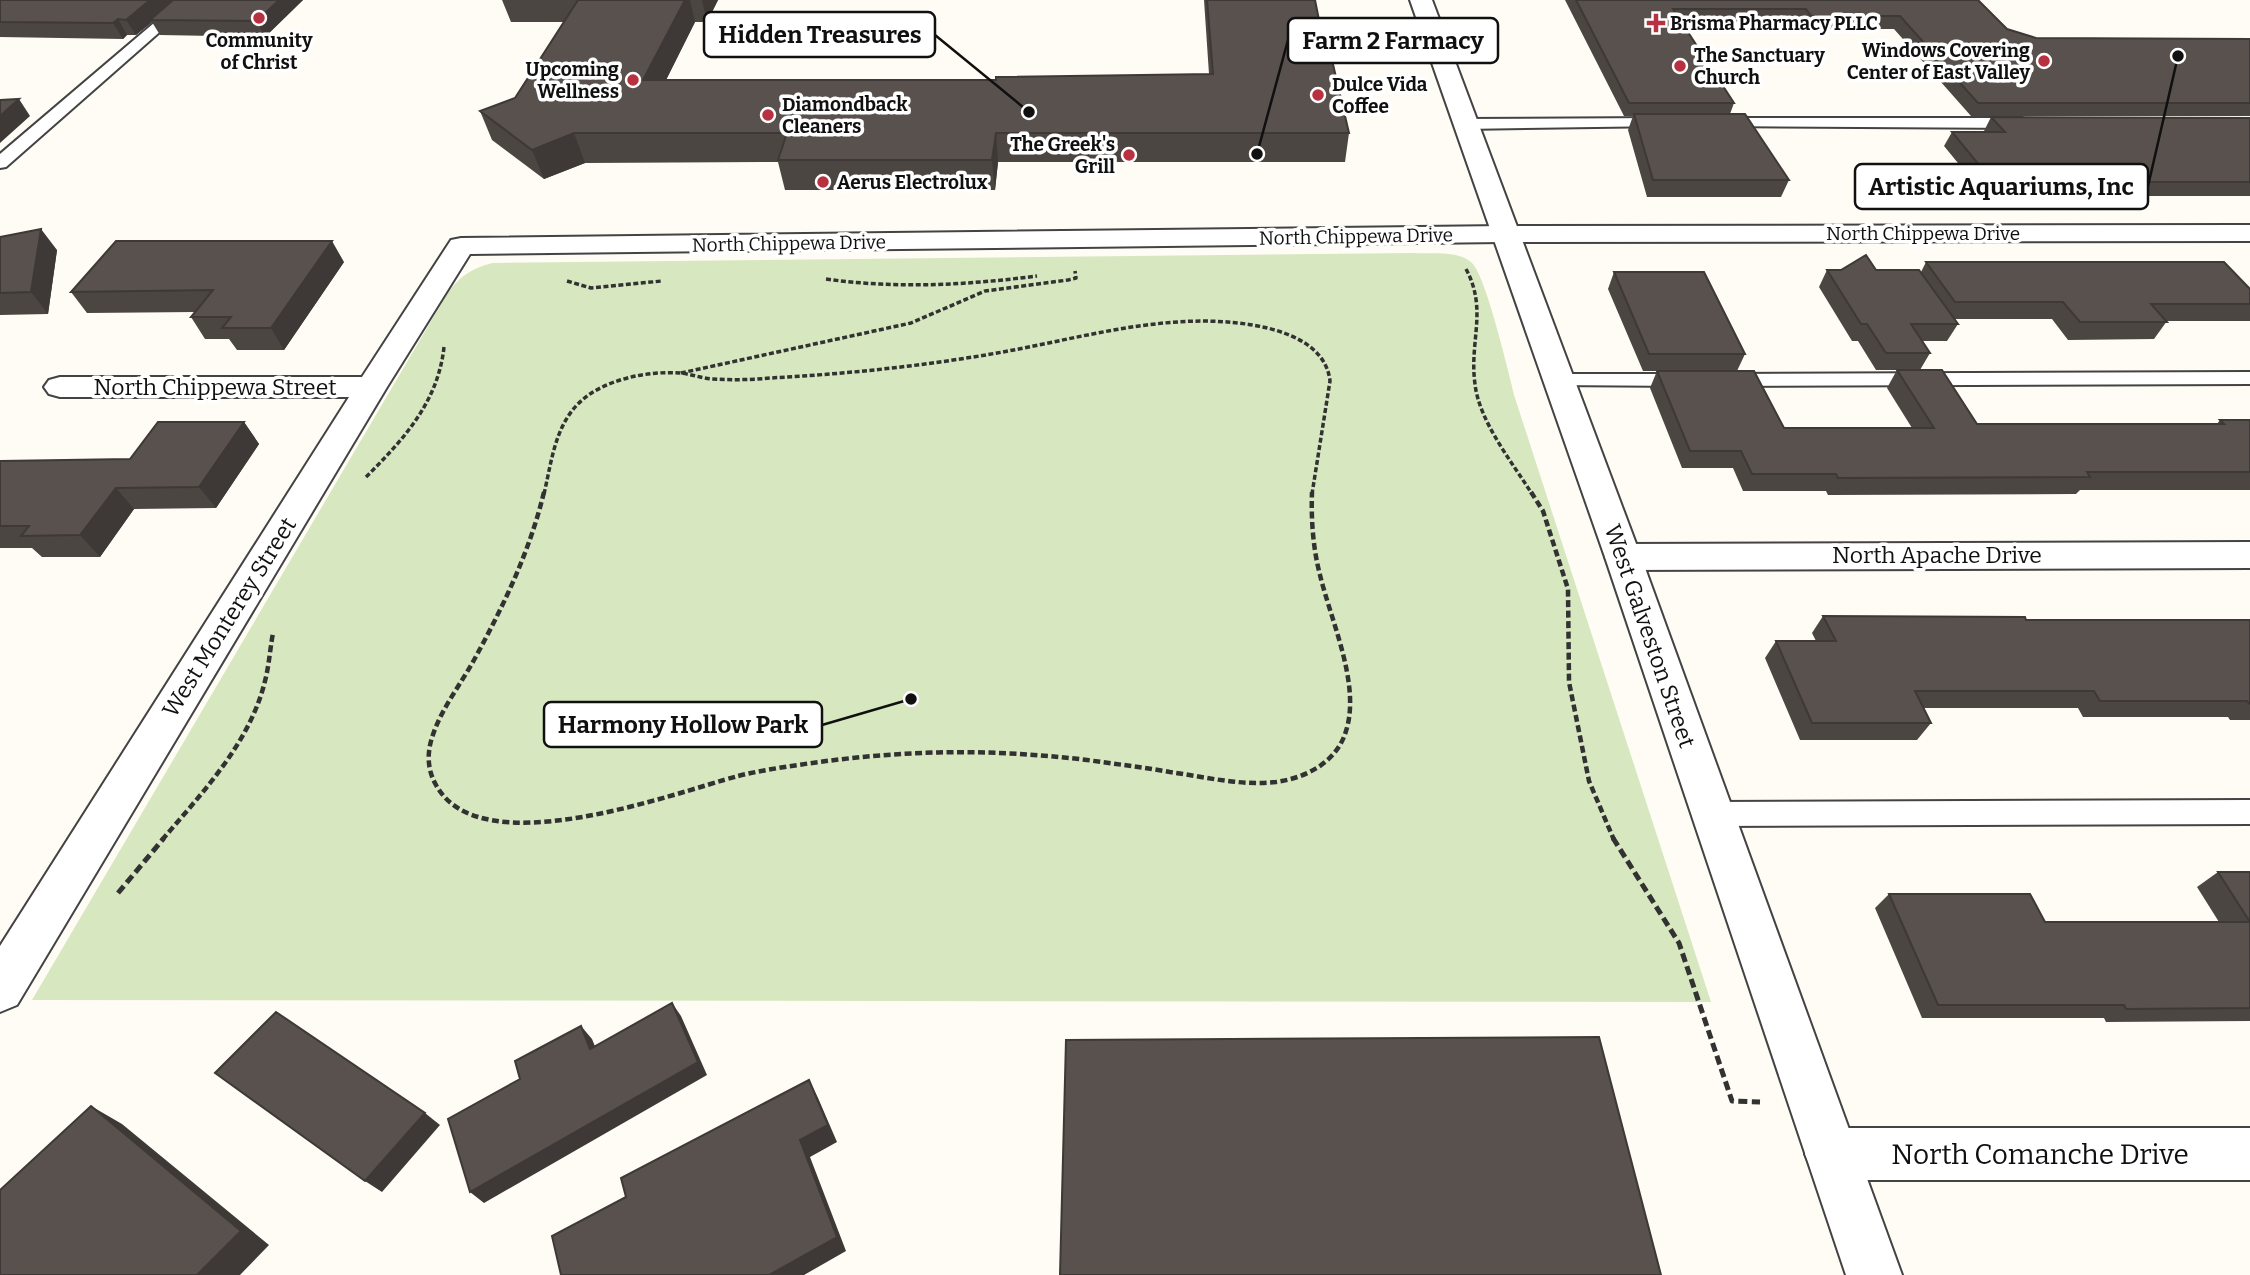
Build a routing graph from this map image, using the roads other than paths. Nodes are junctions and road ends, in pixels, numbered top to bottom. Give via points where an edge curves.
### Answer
1 (189, 0) edge
2 (1421, 0) edge
3 (1678, 123) edge
4 (1705, 123) edge
5 (2041, 123) edge
6 (1464, 124) junction
7 (0, 163) edge
8 (2250, 233) edge
9 (1504, 234) junction
10 (461, 246) joint
11 (2250, 378) edge
12 (1558, 380) junction
13 (60, 387) dead end
14 (371, 387) junction
15 (2250, 555) edge
16 (1623, 557) junction
17 (2250, 813) edge
18 (1713, 814) junction
19 (0, 989) edge
20 (1831, 1154) junction
21 (2250, 1154) edge
22 (1874, 1275) edge

1 - 7 lane
2 - 6 street, West Galveston Street
3 - 6 lane
4 - 5 lane
6 - 9 street, West Galveston Street
8 - 9 street, North Chippewa Drive
9 - 10 street, North Chippewa Drive
9 - 12 street, West Galveston Street
10 - 14 street, West Monterey Street
11 - 12 lane
12 - 16 street, West Galveston Street
13 - 14 street, North Chippewa Street
14 - 19 street, West Monterey Street
15 - 16 street, North Apache Drive
16 - 18 street, West Galveston Street
17 - 18 lane
18 - 20 street, West Galveston Street
20 - 21 street, North Comanche Drive
20 - 22 street, West Galveston Street

